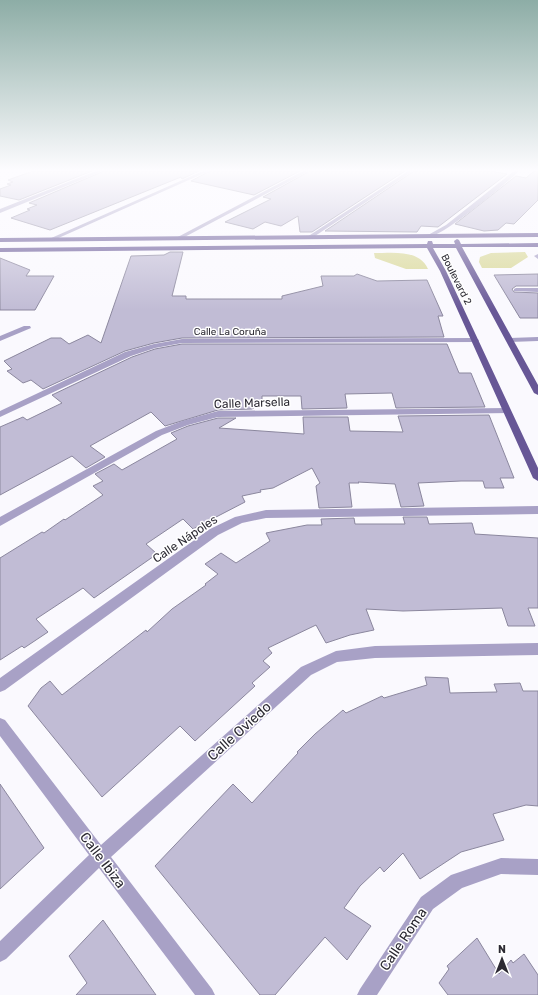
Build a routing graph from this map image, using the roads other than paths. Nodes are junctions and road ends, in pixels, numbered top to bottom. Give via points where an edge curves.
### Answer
1 (101, 217) edge
2 (218, 217) edge
3 (341, 217) edge
4 (459, 217) edge
5 (448, 226) junction
6 (538, 235) edge
7 (430, 236) junction
8 (456, 236) junction
9 (278, 238) junction
10 (310, 238) junction
11 (52, 239) junction
12 (177, 239) junction
13 (0, 241) edge
14 (538, 245) edge
15 (458, 246) junction
16 (430, 247) junction
17 (193, 249) junction
18 (0, 250) edge
19 (516, 290) dead end
20 (538, 290) edge
21 (27, 328) dead end
22 (0, 339) edge
23 (538, 339) edge
24 (475, 340) junction
25 (510, 340) junction
26 (538, 393) edge
27 (508, 411) junction
28 (0, 414) edge
29 (538, 478) edge
30 (538, 510) edge
31 (0, 522) edge
32 (538, 649) edge
33 (0, 686) edge
34 (0, 724) edge
35 (100, 856) junction
36 (538, 867) edge
37 (0, 953) edge
38 (206, 995) edge
39 (366, 995) edge

1 - 11 street
2 - 12 street
3 - 10 street
4 - 5 street
5 - 7 street
5 - 8 street, Boulevard 2
6 - 8 main road
7 - 8 main road
7 - 10 main road
7 - 16 main road, Boulevard 2
8 - 15 main road, Boulevard 2
9 - 10 main road
9 - 12 main road
9 - 17 main road
11 - 12 main road
11 - 13 main road
14 - 15 main road
15 - 16 main road
15 - 25 main road, Boulevard 2
16 - 17 main road
16 - 24 main road, Boulevard 2
17 - 18 main road
19 - 20 street
21 - 22 street
23 - 25 street
24 - 27 main road, Boulevard 2
24 - 28 street, Calle La Coruña via 182,341 128,354
25 - 26 main road, Boulevard 2
27 - 29 main road, Boulevard 2
27 - 31 street, Calle Marsella via 218,414 159,433
30 - 33 street, Calle Nápoles via 266,514 239,520 214,532
32 - 35 street, Calle Oviedo via 375,652 336,657 318,665 306,671
34 - 35 street, Calle Ibiza
35 - 37 street, Calle Oviedo
35 - 38 street, Calle Ibiza
36 - 39 street, Calle Roma via 502,866 457,881 427,903

